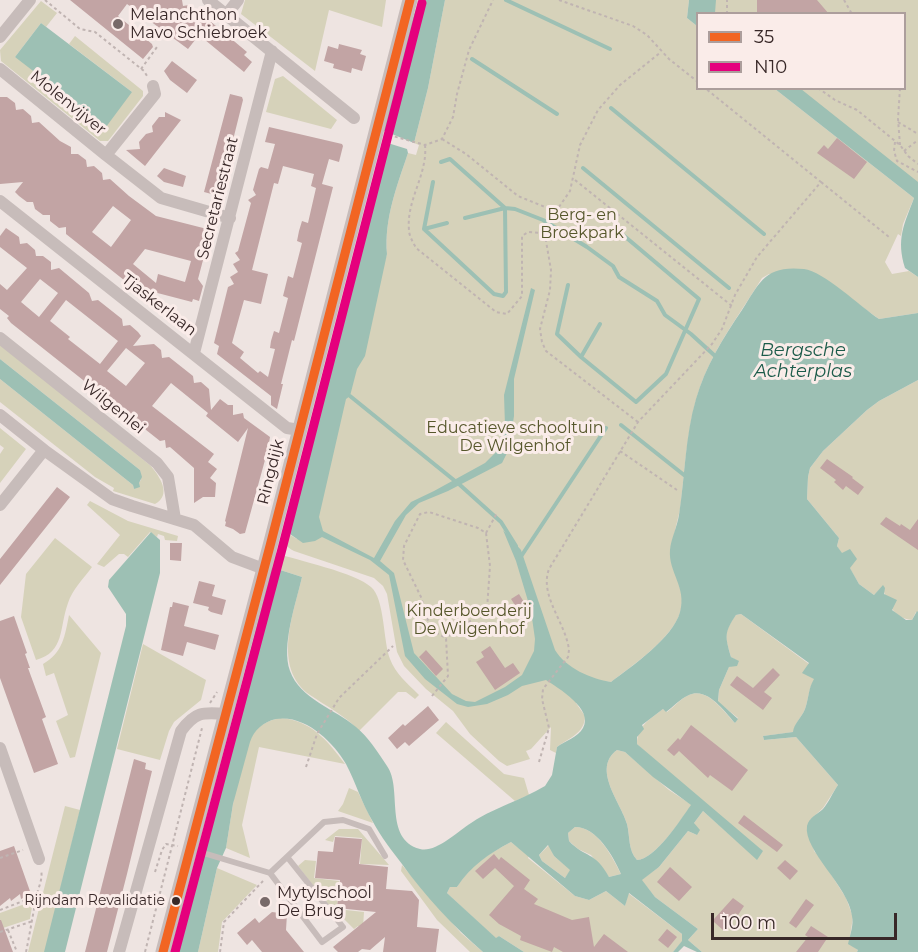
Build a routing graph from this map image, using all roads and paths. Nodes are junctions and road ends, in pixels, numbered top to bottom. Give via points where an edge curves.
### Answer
1 (30, 0) edge
2 (45, 0) edge
3 (208, 0) edge
4 (238, 0) edge
5 (410, 0) edge
6 (493, 0) edge
7 (560, 0) edge
8 (227, 14) junction
9 (0, 37) edge
10 (157, 47) dead end
11 (272, 51) junction
12 (662, 52) junction
13 (0, 69) edge
14 (141, 69) junction
15 (696, 80) edge
16 (153, 86) joint
17 (707, 90) edge
18 (821, 90) edge
19 (900, 90) edge
20 (354, 118) dead end
21 (898, 122) junction
22 (382, 133) dead end
23 (918, 134) edge
24 (442, 139) junction
25 (918, 140) edge
26 (896, 142) junction
27 (425, 145) junction
28 (900, 145) junction
29 (904, 151) junction
30 (106, 155) junction
31 (918, 164) edge
32 (918, 172) edge
33 (574, 179) junction
34 (821, 182) junction
35 (0, 201) edge
36 (555, 211) junction
37 (230, 218) junction
38 (542, 232) junction
39 (889, 237) dead end
40 (732, 306) junction
41 (0, 338) edge
42 (194, 353) junction
43 (0, 415) edge
44 (638, 422) junction
45 (300, 430) junction
46 (44, 450) junction
47 (621, 451) junction
48 (677, 490) dead end
49 (0, 505) edge
50 (497, 513) dead end
51 (175, 519) junction
52 (486, 533) junction
53 (264, 569) junction
54 (446, 638) junction
55 (393, 646) dead end
56 (432, 696) dead end
57 (206, 713) junction
58 (225, 714) junction
59 (0, 748) edge
60 (539, 762) dead end
61 (306, 767) dead end
62 (172, 844) junction
63 (35, 846) junction
64 (192, 850) junction
65 (385, 856) dead end
66 (0, 858) edge
67 (288, 858) junction
68 (39, 859) joint
69 (155, 872) dead end
70 (270, 873) junction
71 (36, 896) junction
72 (0, 910) edge
73 (33, 921) junction
74 (8, 930) junction
75 (0, 933) edge
76 (17, 952) edge
77 (26, 952) edge
78 (118, 952) edge
79 (145, 952) edge
80 (163, 952) edge
81 (220, 952) edge

1 - 9 street
2 - 14 path via 80,29 95,32
3 - 8 street
4 - 8 street
5 - 45 street, Ringdijk
6 - 24 path via 469,50 453,117
7 - 12 path via 633,26
8 - 11 street
10 - 14 path
11 - 20 street
11 - 37 street, Secretariestraat
12 - 15 path
12 - 33 path via 620,86 598,110 580,145
13 - 30 street, Molenvijver
14 - 16 path
16 - 30 street, Molenvijver via 155,94
17 - 34 path
18 - 26 path via 857,110
19 - 21 path
21 - 23 path
21 - 28 path
22 - 27 path
24 - 27 path
24 - 36 path via 518,196
25 - 29 path
26 - 28 path
26 - 32 path via 897,161
27 - 38 path via 425,165 410,214 411,238 416,248 496,312 507,314 522,296 522,236
28 - 29 path
29 - 31 path
30 - 37 street via 161,198
33 - 36 path
33 - 40 path
34 - 39 path
34 - 40 path via 757,257
35 - 42 street, Tjaskerlaan
36 - 38 path
37 - 42 street, Secretariestraat
38 - 44 path via 551,280 540,329 546,351
40 - 44 path via 712,344
41 - 51 street, Wilgenlei via 158,463 168,477
42 - 45 street, Tjaskerlaan via 287,428
43 - 46 street
44 - 47 path
45 - 53 street, Ringdijk
46 - 49 street
46 - 51 street via 112,499
47 - 48 path
47 - 60 path via 547,574 547,590 568,643 568,657 543,689 549,728
50 - 52 path
51 - 53 street via 194,525 232,557
52 - 54 path via 490,566 487,609
52 - 54 path via 429,512 420,514 404,546 403,561 421,597 430,627
53 - 58 street, Ringdijk
54 - 56 path via 448,676
55 - 61 path via 339,698 316,734
57 - 58 street
57 - 62 path
57 - 78 street via 190,719 181,731
58 - 64 street, Ringdijk
59 - 63 street
62 - 69 path via 166,844 162,850
62 - 79 path
63 - 66 path
63 - 68 street
64 - 70 lane
64 - 80 street, Ringdijk
65 - 67 lane via 369,829 343,820 324,822
67 - 70 lane
67 - 70 lane via 343,927 322,942
68 - 71 path via 42,874
70 - 81 path via 224,922
71 - 72 path
71 - 73 path
73 - 74 path
73 - 77 path
74 - 75 path
74 - 76 path

